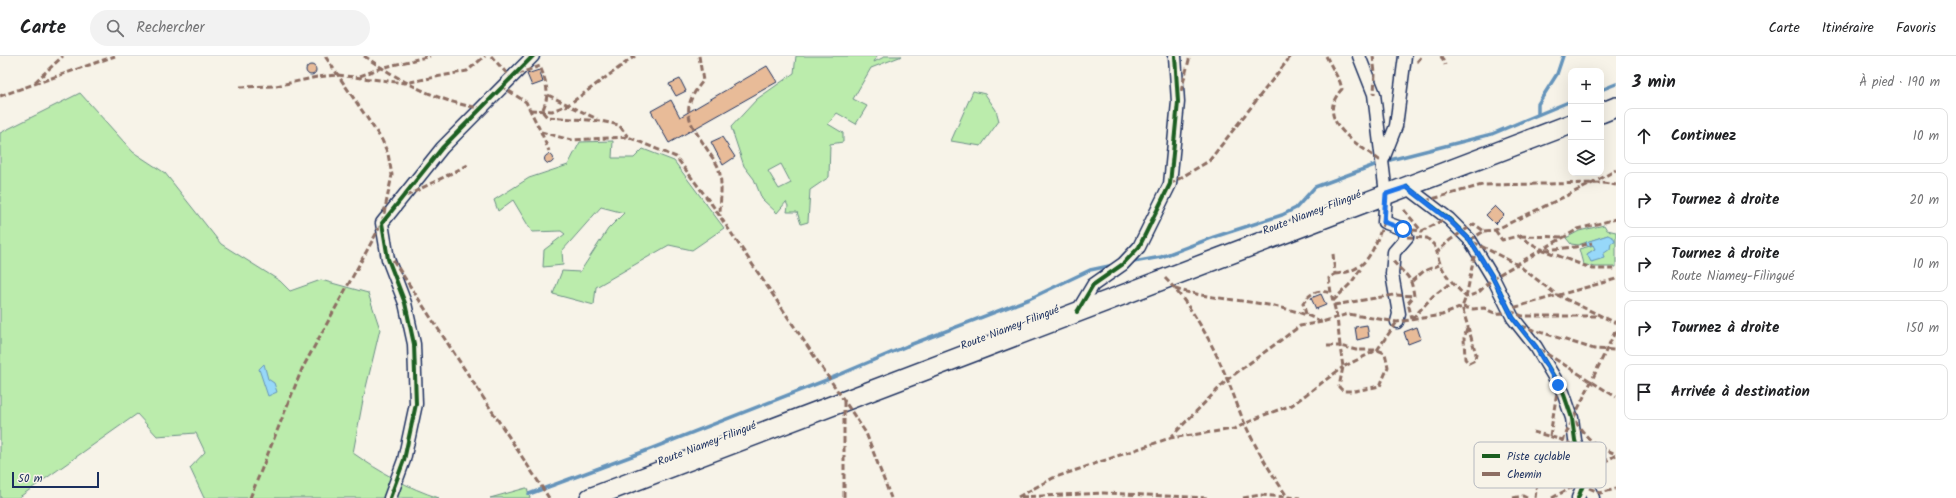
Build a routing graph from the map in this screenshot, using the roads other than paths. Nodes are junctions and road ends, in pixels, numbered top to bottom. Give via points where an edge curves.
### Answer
1 (533, 56) edge
2 (1175, 56) edge
3 (1359, 56) edge
4 (1405, 56) edge
5 (1616, 107) edge
6 (1604, 112) edge
7 (1568, 125) edge
8 (1382, 162) junction
9 (1407, 187) junction
10 (1386, 194) junction
11 (1077, 312) junction
12 (1397, 322) dead end
13 (1576, 442) edge
14 (1582, 488) edge
15 (1589, 488) edge
16 (390, 498) edge
17 (590, 498) edge
18 (1578, 498) edge
19 (1593, 498) edge

1 - 16 street via 442,148 382,223 388,259 405,302 414,344 416,404 404,460
2 - 11 street via 1178,102 1170,184 1139,247 1123,264 1093,285
3 - 8 street via 1374,94
4 - 8 street via 1396,126
5 - 6 main road
7 - 9 main road, Route Niamey-Filingué
8 - 10 street
9 - 10 main road, Route Niamey-Filingué
9 - 13 street via 1470,240 1513,318 1536,347 1563,392
10 - 11 main road, Route Niamey-Filingué
10 - 12 street via 1384,222 1403,229 1406,237 1394,252 1392,274 1399,314
11 - 17 main road, Route Niamey-Filingué
14 - 18 street
15 - 19 street

